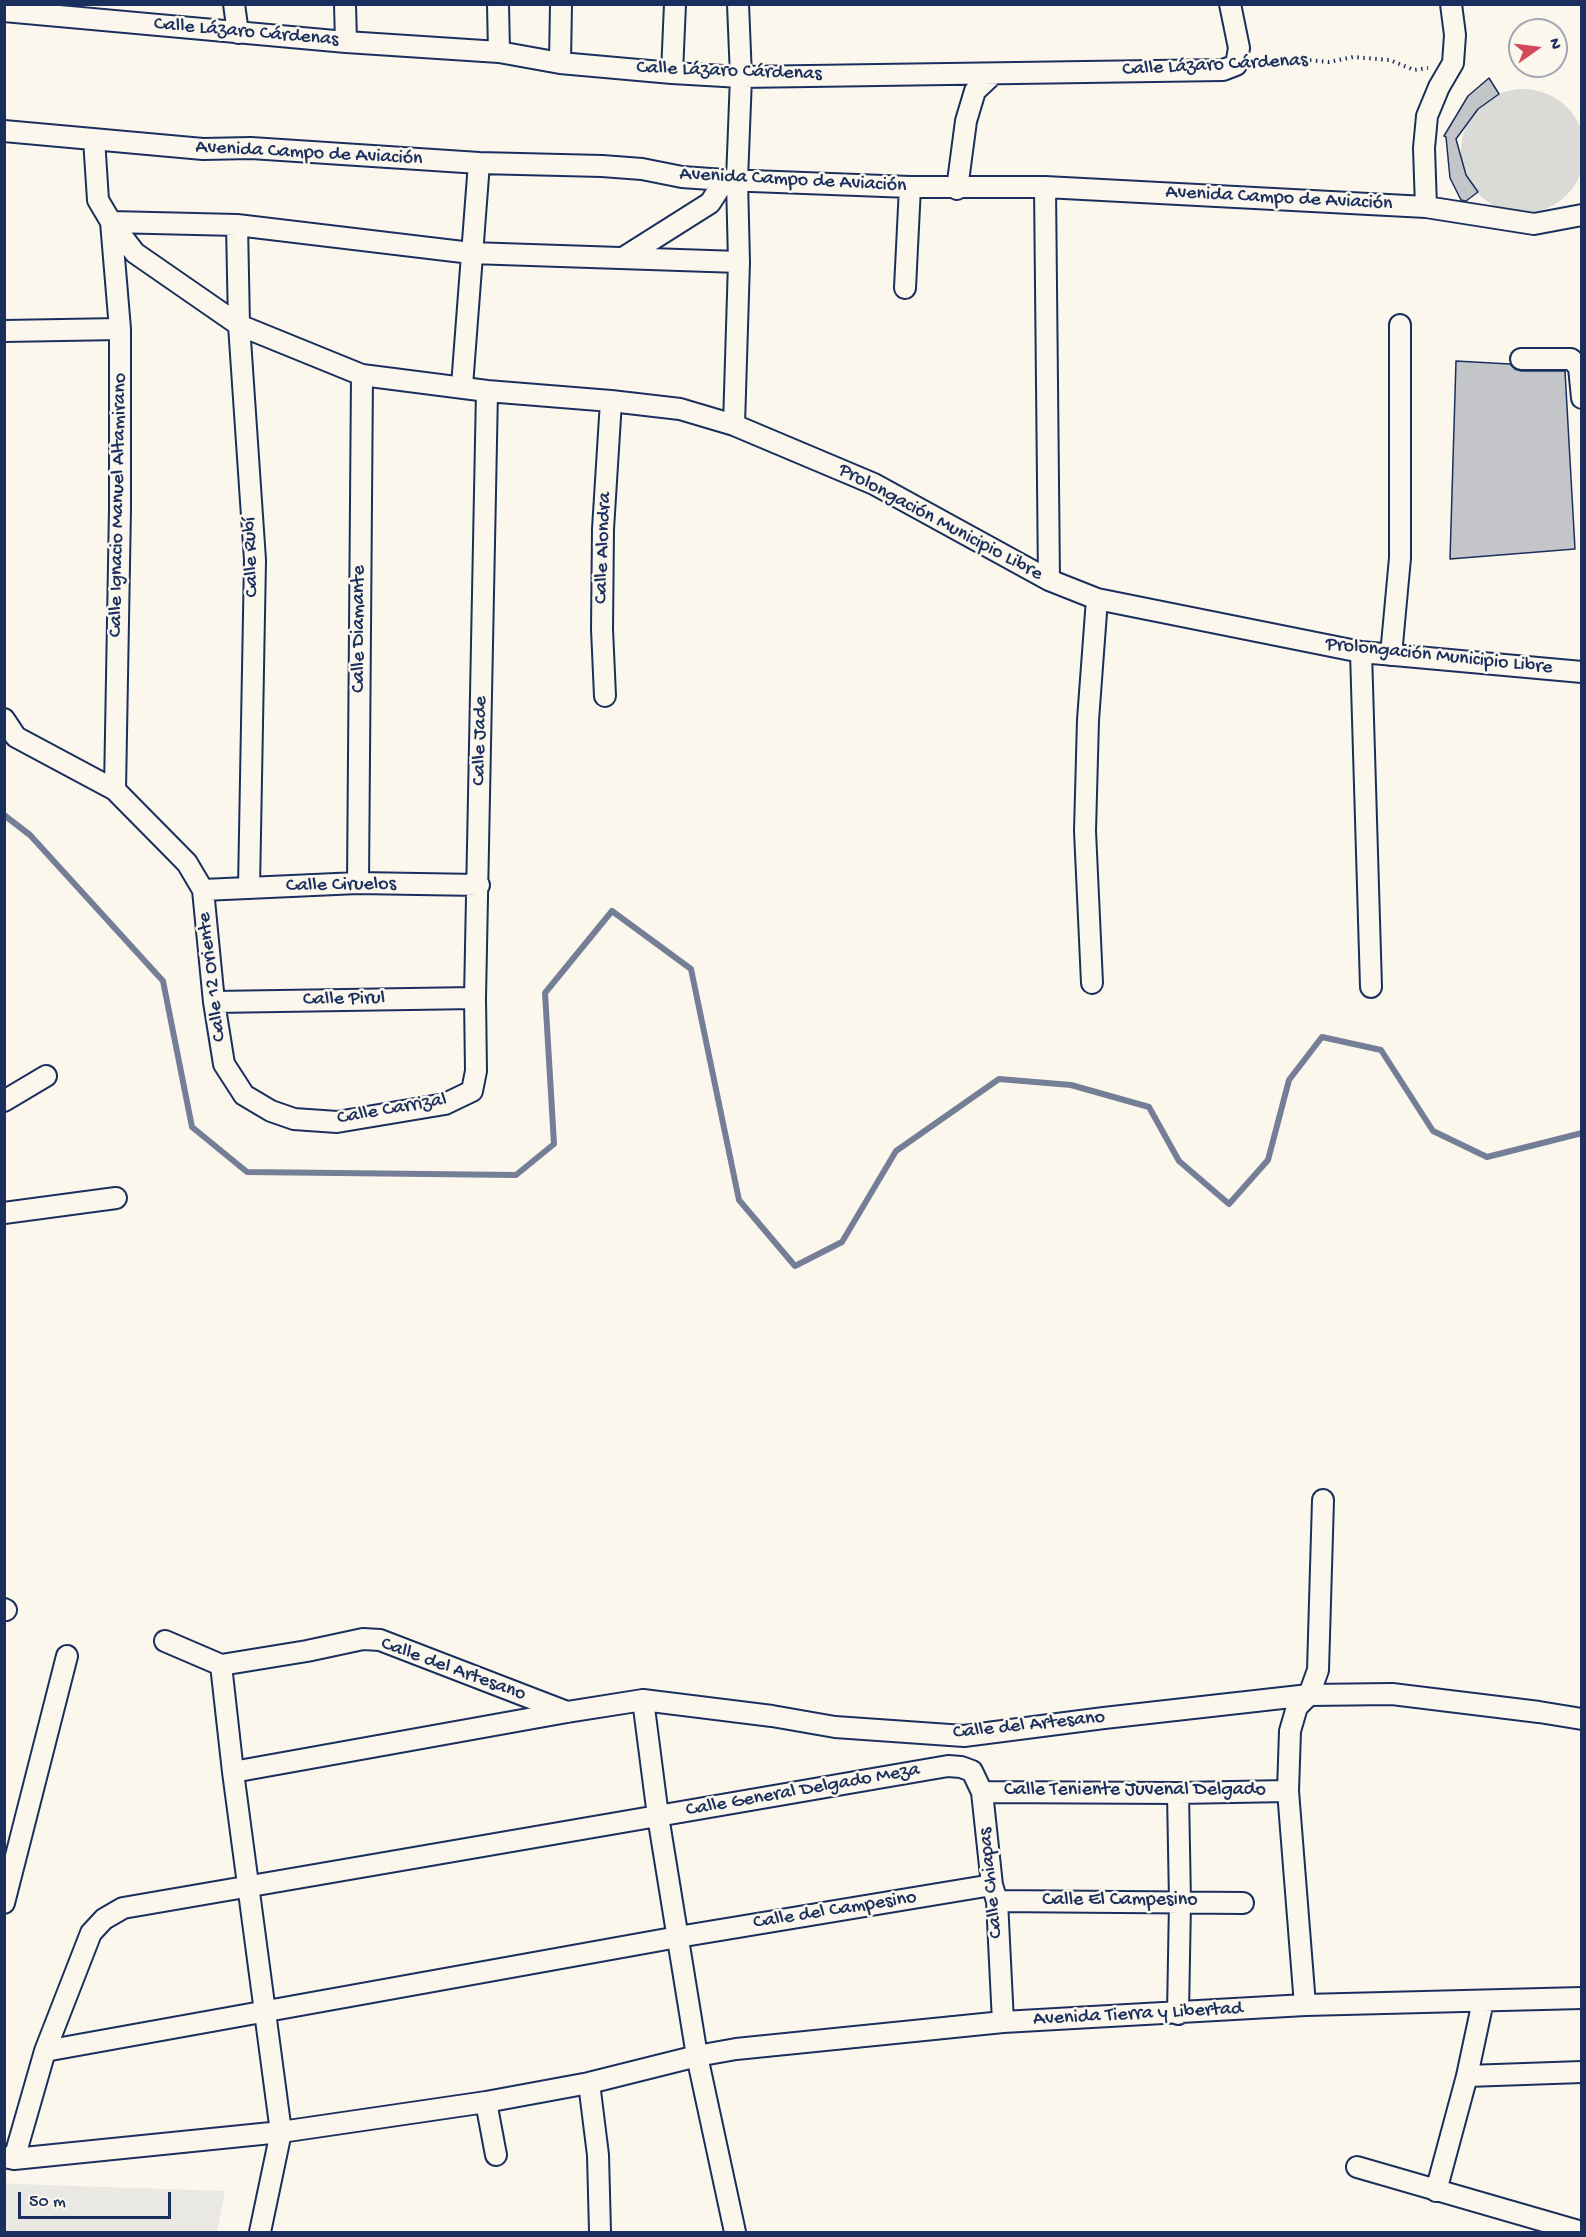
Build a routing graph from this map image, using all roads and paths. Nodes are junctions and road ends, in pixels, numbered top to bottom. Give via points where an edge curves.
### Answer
1 (234, 4) edge
2 (345, 4) edge
3 (498, 4) edge
4 (561, 4) edge
5 (675, 4) edge
6 (738, 4) edge
7 (1230, 4) edge
8 (1451, 4) edge
9 (4, 11) edge
10 (238, 33) junction
11 (346, 42) junction
12 (500, 52) junction
13 (560, 63) junction
14 (1453, 63) junction
15 (1236, 65) junction
16 (672, 73) junction
17 (993, 74) junction
18 (741, 76) junction
19 (4, 131) edge
20 (94, 139) junction
21 (479, 163) junction
22 (731, 180) junction
23 (1045, 187) junction
24 (910, 188) junction
25 (957, 189) junction
26 (1426, 207) junction
27 (1581, 215) edge
28 (111, 222) junction
29 (237, 225) junction
30 (471, 253) junction
31 (623, 258) junction
32 (739, 262) junction
33 (904, 288) dead end
34 (239, 325) junction
35 (1400, 325) dead end
36 (120, 329) junction
37 (4, 331) edge
38 (1521, 359) dead end
39 (362, 375) junction
40 (462, 387) junction
41 (488, 391) junction
42 (1581, 398) edge
43 (611, 401) junction
44 (734, 425) junction
45 (1049, 580) junction
46 (1096, 599) junction
47 (1361, 652) junction
48 (1391, 655) junction
49 (1581, 672) edge
50 (605, 696) dead end
51 (4, 719) edge
52 (115, 790) junction
53 (358, 883) junction
54 (479, 885) junction
55 (249, 888) junction
56 (203, 890) junction
57 (1092, 983) dead end
58 (1371, 987) dead end
59 (475, 998) junction
60 (214, 1002) junction
61 (224, 1064) joint
62 (46, 1076) dead end
63 (472, 1091) joint
64 (4, 1101) edge
65 (116, 1198) dead end
66 (4, 1213) edge
67 (1323, 1500) dead end
68 (165, 1641) dead end
69 (67, 1656) dead end
70 (221, 1665) junction
71 (1309, 1695) junction
72 (643, 1701) junction
73 (567, 1712) junction
74 (1581, 1719) edge
75 (948, 1766) joint
76 (232, 1772) junction
77 (1288, 1791) junction
78 (982, 1792) junction
79 (1178, 1793) junction
80 (658, 1816) junction
81 (247, 1886) junction
82 (994, 1893) junction
83 (1180, 1902) junction
84 (4, 1903) edge
85 (1243, 1903) dead end
86 (678, 1937) junction
87 (1581, 1998) edge
88 (1483, 2001) junction
89 (1305, 2005) junction
90 (265, 2012) junction
91 (1178, 2014) junction
92 (1003, 2022) junction
93 (45, 2051) junction
94 (697, 2056) junction
95 (1581, 2072) edge
96 (1467, 2076) junction
97 (589, 2083) junction
98 (486, 2102) junction
99 (281, 2133) junction
100 (496, 2155) dead end
101 (9, 2158) edge
102 (1357, 2167) dead end
103 (1436, 2191) junction
104 (260, 2232) edge
105 (600, 2232) edge
106 (735, 2232) edge
107 (1581, 2232) edge

1 - 10 street
2 - 11 street
3 - 12 street
4 - 13 street
5 - 16 street
6 - 18 street
7 - 15 street via 1239,48
8 - 14 street
9 - 10 street, Calle Lázaro Cárdenas
10 - 11 street, Calle Lázaro Cárdenas
11 - 12 street, Calle Lázaro Cárdenas
12 - 13 street, Calle Lázaro Cárdenas
13 - 16 street, Calle Lázaro Cárdenas
14 - 15 path, Calle Lázaro Cárdenas via 1414,70 1390,60 1353,57 1329,62 1267,60
14 - 26 street via 1427,117
15 - 17 street, Calle Lázaro Cárdenas via 1223,70
16 - 18 street, Calle Lázaro Cárdenas
17 - 18 street, Calle Lázaro Cárdenas
17 - 25 street via 975,91 966,121
18 - 22 street
19 - 20 street, Avenida Campo de Aviación
20 - 21 street, Avenida Campo de Aviación via 203,149 251,147
20 - 28 street, Prolongación Municipio Libre via 98,200
21 - 22 street, Avenida Campo de Aviación via 602,166
21 - 30 street
22 - 24 street, Avenida Campo de Aviación
22 - 31 street via 710,204
22 - 32 street
23 - 25 street, Avenida Campo de Aviación
23 - 26 street, Avenida Campo de Aviación
23 - 45 street
24 - 25 street, Avenida Campo de Aviación
24 - 33 street
26 - 27 street, Avenida Campo de Aviación via 1534,224
28 - 29 street
28 - 34 street, Prolongación Municipio Libre via 135,253
28 - 36 street, Calle Ignacio Manuel Altamirano
29 - 30 street
29 - 34 street, Calle Rubí
30 - 31 street
30 - 40 street
31 - 32 street
32 - 44 street
34 - 39 street, Prolongación Municipio Libre
34 - 55 street, Calle Rubí via 255,560
35 - 48 street via 1400,558
36 - 37 street
36 - 52 street, Calle Ignacio Manuel Altamirano
38 - 42 street via 1571,359 1579,367
39 - 40 street, Prolongación Municipio Libre
39 - 53 street, Calle Diamante
40 - 41 street, Prolongación Municipio Libre
41 - 43 street, Prolongación Municipio Libre
41 - 54 street, Calle Jade
43 - 44 street, Prolongación Municipio Libre via 680,409
43 - 50 street, Calle Alondra via 603,529
44 - 45 street, Prolongación Municipio Libre via 874,484
45 - 46 street, Prolongación Municipio Libre
46 - 47 street, Prolongación Municipio Libre
46 - 57 street via 1085,831
47 - 48 street, Prolongación Municipio Libre
47 - 58 street
48 - 49 street, Prolongación Municipio Libre
51 - 52 street via 16,737
52 - 56 street via 187,863
53 - 54 street, Calle Ciruelos
53 - 55 street, Calle Ciruelos
54 - 59 street, Calle Jade
55 - 56 street, Calle Ciruelos
56 - 60 street, Calle 12 Oriente
59 - 60 street, Calle Pirul
59 - 63 street, Calle Jade via 476,1071
60 - 61 street, Calle 12 Oriente
61 - 63 street, Calle Carrizal via 244,1095 294,1119 337,1122 445,1104
62 - 64 street
65 - 66 street
67 - 71 street via 1318,1670
68 - 70 street
69 - 84 street
70 - 73 street, Calle del Artesano via 363,1639 380,1640
70 - 76 street
71 - 72 street, Calle del Artesano via 964,1736 835,1727
71 - 74 street, Calle del Artesano via 1392,1694
71 - 77 street via 1297,1707 1290,1731
72 - 73 street, Calle del Artesano
72 - 80 street
73 - 76 street, Calle del Artesano
75 - 78 street, Calle Chiapas via 972,1771
75 - 80 street, Calle General Delgado Meza
76 - 81 street
77 - 79 street, Calle Teniente Juvenal Delgado
77 - 89 street
78 - 79 street, Calle Teniente Juvenal Delgado
78 - 82 street, Calle Chiapas
79 - 83 street
80 - 81 street, Calle General Delgado Meza
80 - 86 street
81 - 90 street
81 - 93 street, Calle General Delgado Meza via 123,1908 104,1919 91,1933
82 - 83 street, Calle El Campesino
82 - 86 street, Calle del Campesino
82 - 92 street, Calle Chiapas
83 - 85 street, Calle El Campesino
83 - 91 street
86 - 90 street, Calle del Campesino
86 - 94 street
87 - 88 street, Avenida Tierra y Libertad
88 - 89 street, Avenida Tierra y Libertad
88 - 96 street
89 - 91 street, Avenida Tierra y Libertad
90 - 93 street, Calle del Campesino
90 - 99 street
91 - 92 street, Avenida Tierra y Libertad
92 - 94 street, Avenida Tierra y Libertad
93 - 101 street, Calle General Delgado Meza
94 - 97 street, Avenida Tierra y Libertad
94 - 106 street
95 - 96 street
96 - 103 street
97 - 98 street, Avenida Tierra y Libertad
97 - 105 street via 598,2155
98 - 99 street, Avenida Tierra y Libertad
98 - 100 street
99 - 101 street, Avenida Tierra y Libertad
99 - 104 street
102 - 103 street
103 - 107 street

